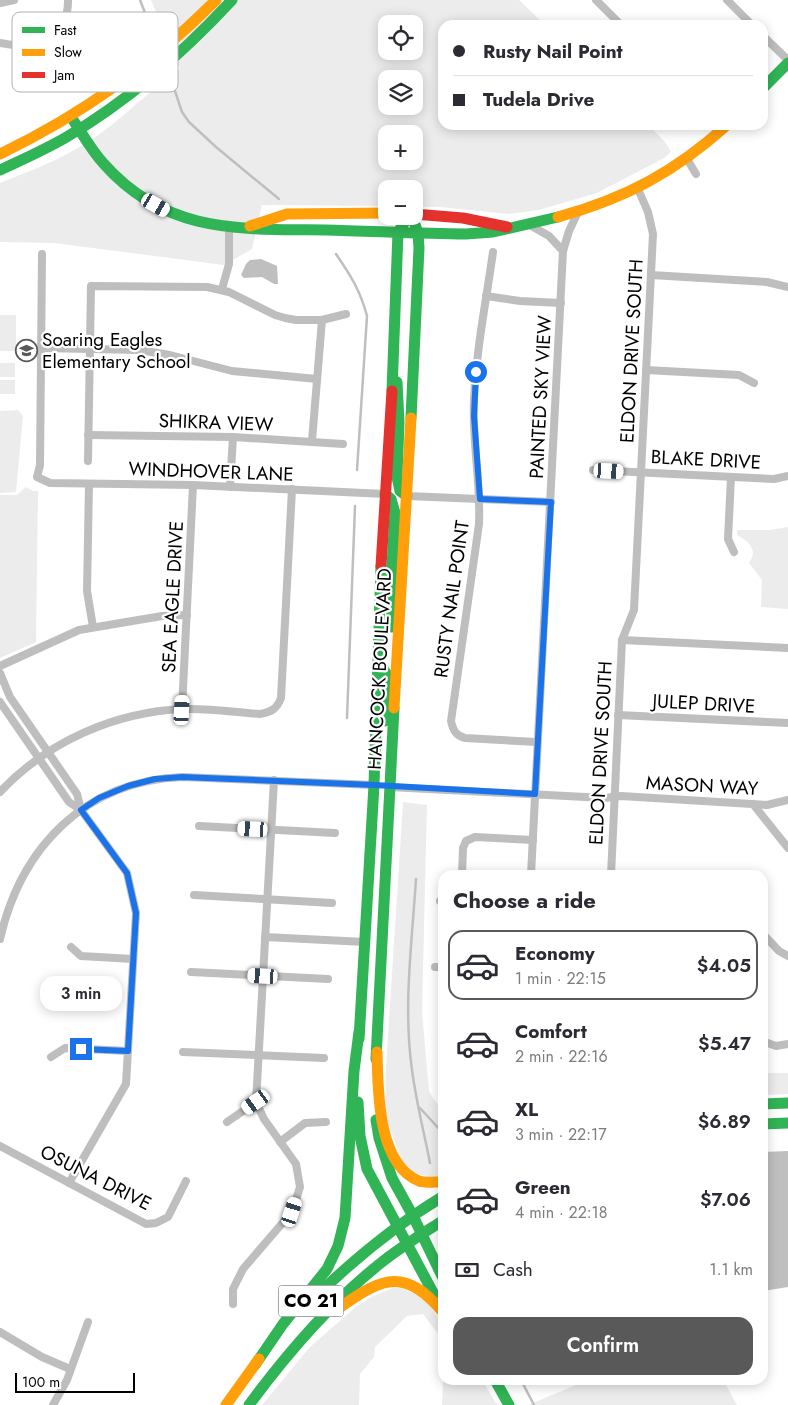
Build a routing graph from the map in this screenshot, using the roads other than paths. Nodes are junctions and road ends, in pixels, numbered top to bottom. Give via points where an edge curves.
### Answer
1 (14, 0) edge
2 (216, 0) edge
3 (232, 0) edge
4 (596, 0) edge
5 (727, 0) edge
6 (0, 3) edge
7 (616, 20) edge
8 (747, 20) edge
9 (178, 35) edge
10 (768, 41) edge
11 (178, 52) edge
12 (788, 62) edge
13 (768, 83) edge
14 (107, 92) edge
15 (131, 92) edge
16 (71, 117) junction
17 (79, 129) junction
18 (720, 130) edge
19 (0, 154) edge
20 (687, 159) junction
21 (0, 170) edge
22 (696, 174) dead end
23 (638, 189) junction
24 (578, 212) junction
25 (378, 213) edge
26 (423, 216) edge
27 (528, 224) junction
28 (404, 225) edge
29 (415, 225) edge
30 (229, 226) junction
31 (509, 228) junction
32 (242, 229) junction
33 (398, 232) junction
34 (418, 233) junction
35 (563, 251) junction
36 (493, 252) dead end
37 (42, 254) dead end
38 (650, 275) junction
39 (788, 287) edge
40 (222, 289) junction
41 (486, 296) junction
42 (560, 303) junction
43 (346, 314) dead end
44 (322, 320) junction
45 (41, 348) junction
46 (89, 349) junction
47 (394, 356) junction
48 (646, 370) junction
49 (317, 379) junction
50 (754, 384) dead end
51 (88, 435) junction
52 (233, 437) junction
53 (312, 441) junction
54 (343, 444) dead end
55 (88, 461) dead end
56 (593, 470) dead end
57 (641, 472) junction
58 (788, 476) edge
59 (732, 477) junction
60 (89, 484) junction
61 (194, 485) junction
62 (230, 487) junction
63 (292, 489) junction
64 (385, 494) junction
65 (407, 496) junction
66 (480, 499) junction
67 (551, 502) junction
68 (734, 552) dead end
69 (187, 616) junction
70 (93, 627) junction
71 (622, 640) junction
72 (788, 648) edge
73 (378, 661) junction
74 (0, 666) edge
75 (396, 671) junction
76 (0, 673) edge
77 (0, 702) edge
78 (182, 710) junction
79 (618, 714) junction
80 (788, 723) edge
81 (537, 742) junction
82 (47, 752) junction
83 (38, 759) junction
84 (274, 780) junction
85 (374, 785) junction
86 (390, 787) junction
87 (0, 792) edge
88 (535, 794) junction
89 (614, 798) junction
90 (788, 800) edge
91 (753, 804) junction
92 (81, 810) junction
93 (199, 826) dead end
94 (271, 830) junction
95 (335, 833) dead end
96 (533, 840) junction
97 (788, 848) edge
98 (462, 870) edge
99 (532, 870) edge
100 (611, 870) edge
101 (194, 895) dead end
102 (267, 900) junction
103 (332, 904) dead end
104 (384, 905) junction
105 (265, 937) junction
106 (0, 939) edge
107 (768, 939) edge
108 (365, 942) junction
109 (71, 947) dead end
110 (788, 956) edge
111 (133, 959) junction
112 (192, 972) dead end
113 (263, 976) junction
114 (328, 980) dead end
115 (360, 1032) junction
116 (768, 1043) edge
117 (788, 1044) edge
118 (128, 1051) junction
119 (183, 1052) dead end
120 (377, 1052) junction
121 (258, 1055) junction
122 (51, 1058) dead end
123 (324, 1058) dead end
124 (256, 1102) junction
125 (768, 1104) edge
126 (788, 1104) edge
127 (227, 1122) dead end
128 (326, 1122) dead end
129 (788, 1123) edge
130 (768, 1124) edge
131 (280, 1142) junction
132 (0, 1146) edge
133 (186, 1181) dead end
134 (438, 1182) edge
135 (69, 1183) junction
136 (438, 1200) edge
137 (413, 1216) junction
138 (438, 1224) edge
139 (398, 1226) junction
140 (422, 1234) junction
141 (407, 1243) junction
142 (438, 1268) edge
143 (438, 1303) edge
144 (233, 1304) dead end
145 (438, 1306) edge
146 (88, 1322) dead end
147 (0, 1332) edge
148 (290, 1350) junction
149 (255, 1365) junction
150 (70, 1369) junction
151 (498, 1385) edge
152 (53, 1405) edge
153 (226, 1405) edge
154 (249, 1405) edge
155 (509, 1405) edge

1 - 6 street
2 - 9 main road
3 - 11 main road
4 - 7 street
5 - 8 street
10 - 12 street
12 - 13 main road
14 - 16 main road
15 - 17 main road
16 - 17 main road
16 - 19 main road
17 - 21 main road
17 - 30 main road via 104,163 144,199 186,219
18 - 20 main road
20 - 22 street
20 - 23 main road
23 - 24 main road
23 - 38 street, ELDON DRIVE SOUTH via 653,234
24 - 27 main road
24 - 35 street, PAINTED SKY VIEW
25 - 32 main road via 288,214
26 - 31 main road via 463,218
27 - 31 main road
27 - 35 street via 549,236
28 - 33 main road
29 - 34 main road, HANCOCK BOULEVARD
30 - 32 main road
30 - 40 street via 229,264
31 - 34 main road via 490,233
32 - 33 main road
33 - 34 main road
33 - 47 main road, HANCOCK BOULEVARD
34 - 65 main road, HANCOCK BOULEVARD
35 - 42 street, PAINTED SKY VIEW
36 - 41 street, RUSTY NAIL POINT
37 - 45 street
38 - 39 street via 766,282
38 - 48 street, ELDON DRIVE SOUTH
40 - 44 street via 285,318
40 - 46 street via 90,286
41 - 42 street
41 - 66 street, RUSTY NAIL POINT via 474,401
42 - 67 street, PAINTED SKY VIEW
43 - 44 street
44 - 49 street
45 - 46 street
45 - 60 street, WINDHOVER LANE via 40,465 37,477 50,483
46 - 49 street via 139,350 232,372
46 - 51 street
47 - 64 main road, HANCOCK BOULEVARD
47 - 65 main road via 399,397 397,477 400,491
48 - 50 street via 738,375
48 - 57 street, ELDON DRIVE SOUTH
49 - 53 street
51 - 52 street, SHIKRA VIEW
51 - 55 street
52 - 53 street, SHIKRA VIEW
52 - 62 street
53 - 54 street, SHIKRA VIEW
56 - 57 street, BLAKE DRIVE
57 - 59 street, BLAKE DRIVE
57 - 71 street, ELDON DRIVE SOUTH via 634,610
58 - 59 street, BLAKE DRIVE via 774,479
59 - 68 street via 728,539
60 - 61 street, WINDHOVER LANE
60 - 70 street via 87,591
61 - 62 street, WINDHOVER LANE
61 - 69 street, SEA EAGLE DRIVE
62 - 63 street, WINDHOVER LANE
63 - 64 street, WINDHOVER LANE
63 - 78 street via 281,698 277,712
64 - 73 main road, HANCOCK BOULEVARD
64 - 75 main road via 391,499 394,513 390,605
65 - 66 street
65 - 75 main road, HANCOCK BOULEVARD
66 - 67 street
66 - 81 street, RUSTY NAIL POINT via 452,728 465,738
67 - 81 street, PAINTED SKY VIEW
69 - 70 street via 162,616
69 - 78 street, SEA EAGLE DRIVE
70 - 74 street via 70,633
71 - 72 street
71 - 79 street, ELDON DRIVE SOUTH
73 - 85 main road, HANCOCK BOULEVARD
73 - 86 main road via 387,675 383,772
75 - 86 main road, HANCOCK BOULEVARD
76 - 82 street via 10,697
77 - 83 street
78 - 82 street via 150,713 106,724
79 - 80 street, JULEP DRIVE
79 - 89 street, ELDON DRIVE SOUTH
81 - 88 street, PAINTED SKY VIEW
82 - 83 street
82 - 92 street via 77,794
83 - 87 street
83 - 92 street via 69,802
84 - 85 street
84 - 92 street via 155,779 99,798
84 - 94 street
85 - 86 main road
85 - 104 main road via 384,798 380,890
85 - 108 main road, HANCOCK BOULEVARD
86 - 88 street, MASON WAY
86 - 104 main road, HANCOCK BOULEVARD
88 - 89 street, MASON WAY
88 - 96 street, PAINTED SKY VIEW
89 - 91 street, MASON WAY
89 - 100 street, ELDON DRIVE SOUTH
90 - 91 street, MASON WAY via 767,805
91 - 97 street
92 - 106 street via 46,841 29,864 13,894
92 - 111 street via 127,873 136,913
93 - 94 street
94 - 95 street
94 - 102 street
96 - 98 street via 475,837 466,841 463,848
96 - 99 street, PAINTED SKY VIEW
101 - 102 street
102 - 103 street
102 - 105 street
104 - 120 main road, HANCOCK BOULEVARD
105 - 108 street
105 - 113 street
107 - 110 street
108 - 115 main road, HANCOCK BOULEVARD
109 - 111 street via 81,956
111 - 118 street
112 - 113 street
113 - 114 street
113 - 121 street
115 - 139 main road, HANCOCK BOULEVARD via 358,1092 362,1152 366,1169
115 - 149 main road via 354,1071 345,1218 338,1246 327,1268
116 - 117 street via 776,1046
118 - 122 street via 65,1048
118 - 135 street via 126,1084
119 - 121 street
120 - 134 main road via 384,1130 397,1164 421,1182
120 - 137 main road, HANCOCK BOULEVARD via 375,1102 379,1138 392,1178
121 - 123 street
121 - 124 street
124 - 127 street
124 - 131 street
125 - 126 main road
128 - 131 street via 305,1123
129 - 130 main road
131 - 144 street via 296,1164 300,1187 292,1212 243,1270 233,1289
132 - 135 street, OSUNA DRIVE
133 - 135 street, OSUNA DRIVE via 168,1217 146,1224
136 - 137 main road, CO 21
137 - 139 main road, CO 21
137 - 140 main road, HANCOCK BOULEVARD
138 - 140 main road, CO 21
139 - 141 main road, HANCOCK BOULEVARD
139 - 149 main road, CO 21 via 332,1280 295,1317
140 - 141 main road, CO 21
140 - 142 main road, HANCOCK BOULEVARD
141 - 143 main road, HANCOCK BOULEVARD
141 - 148 main road, CO 21 via 363,1276
145 - 148 main road via 427,1292 417,1286 406,1282 383,1283 362,1292
146 - 150 street
147 - 150 street
148 - 154 main road, CO 21
149 - 153 main road, CO 21
150 - 152 street
151 - 155 main road

